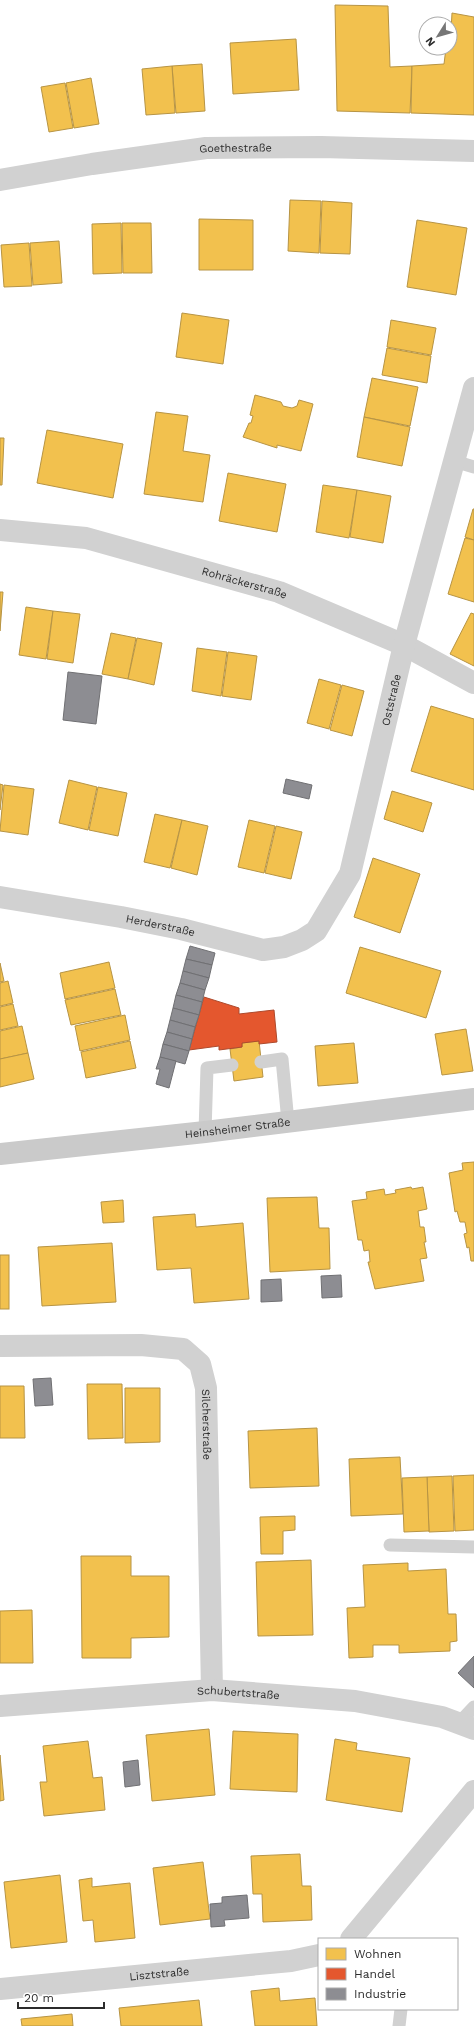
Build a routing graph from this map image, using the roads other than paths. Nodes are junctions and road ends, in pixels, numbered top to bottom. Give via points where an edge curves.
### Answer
1 (474, 150) edge
2 (0, 180) edge
3 (474, 388) edge
4 (464, 464) edge
5 (0, 530) edge
6 (404, 645) junction
7 (474, 683) edge
8 (0, 897) edge
9 (316, 931) joint
10 (261, 1062) dead end
11 (232, 1065) dead end
12 (474, 1099) edge
13 (288, 1122) junction
14 (205, 1132) junction
15 (0, 1154) edge
16 (0, 1346) edge
17 (390, 1545) dead end
18 (474, 1547) edge
19 (212, 1690) junction
20 (0, 1706) edge
21 (474, 1707) edge
22 (466, 1726) edge
23 (474, 1791) edge
24 (351, 1938) edge
25 (318, 1955) edge
26 (0, 1989) edge
27 (401, 2010) edge
28 (399, 2026) edge

1 - 2 street, Goethestraße via 206,148
3 - 4 street, Oststraße
4 - 6 street, Oststraße
5 - 6 street, Rohräckerstraße via 86,538 279,592
6 - 7 street, Rohräckerstraße
6 - 9 street, Oststraße via 350,874
8 - 9 street, Herderstraße via 121,916 263,950 284,947
10 - 13 lane via 282,1059
11 - 14 lane via 207,1068
12 - 13 street, Heinsheimer Straße
13 - 14 street, Heinsheimer Straße
14 - 15 street, Heinsheimer Straße
16 - 19 street, Silcherstraße via 141,1344 183,1349 200,1364 206,1388
17 - 18 lane
19 - 20 street, Schubertstraße
19 - 22 street, Schubertstraße via 355,1701 442,1716
21 - 22 lane
23 - 24 street
25 - 26 street, Lisztstraße via 291,1961
27 - 28 lane

